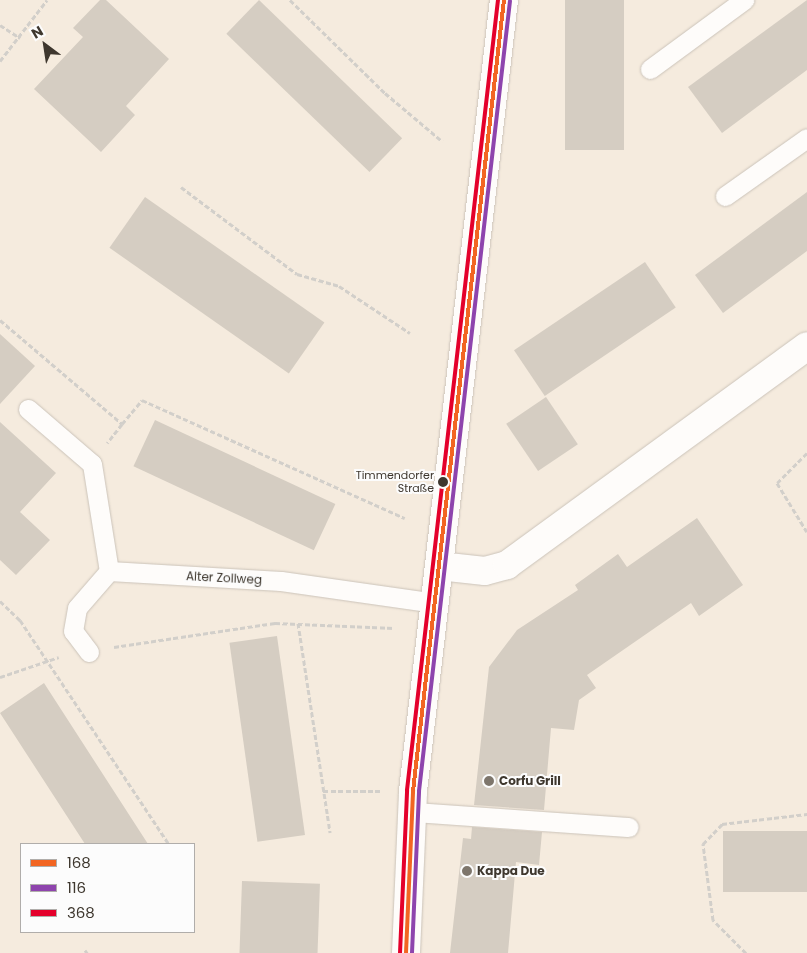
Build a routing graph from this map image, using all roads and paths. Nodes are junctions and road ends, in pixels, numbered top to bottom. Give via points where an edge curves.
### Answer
1 (48, 0) edge
2 (290, 0) edge
3 (504, 0) edge
4 (744, 0) edge
5 (0, 25) edge
6 (20, 38) junction
7 (0, 61) edge
8 (650, 69) dead end
9 (807, 138) edge
10 (442, 141) dead end
11 (181, 188) dead end
12 (725, 196) dead end
13 (0, 320) edge
14 (410, 333) dead end
15 (807, 346) edge
16 (28, 410) dead end
17 (122, 424) junction
18 (807, 452) edge
19 (92, 464) junction
20 (405, 518) dead end
21 (807, 532) edge
22 (439, 566) junction
23 (109, 571) junction
24 (0, 601) edge
25 (435, 603) junction
26 (298, 623) junction
27 (394, 628) dead end
28 (89, 652) junction
29 (44, 660) junction
30 (0, 677) edge
31 (323, 791) junction
32 (413, 801) junction
33 (807, 814) edge
34 (628, 827) dead end
35 (330, 834) dead end
36 (168, 843) edge
37 (406, 953) edge
38 (746, 953) edge

1 - 6 path
2 - 10 path via 385,93
3 - 22 street
4 - 8 lane
5 - 6 path
6 - 7 path
9 - 12 lane
11 - 14 path via 297,274 339,286
13 - 17 path
15 - 22 street via 507,565 485,571
16 - 19 lane
17 - 19 path
17 - 20 path via 142,400
18 - 21 path via 777,483
19 - 23 lane
22 - 25 street
23 - 25 lane, Alter Zollweg via 282,581
23 - 28 lane via 77,608 73,631
24 - 29 path via 20,620
25 - 32 street
26 - 27 path
26 - 28 path via 166,636
26 - 31 path
28 - 29 path
29 - 30 path
29 - 36 path
31 - 32 path
31 - 35 path
32 - 34 lane
32 - 37 street
33 - 38 path via 722,824 703,844 713,920

